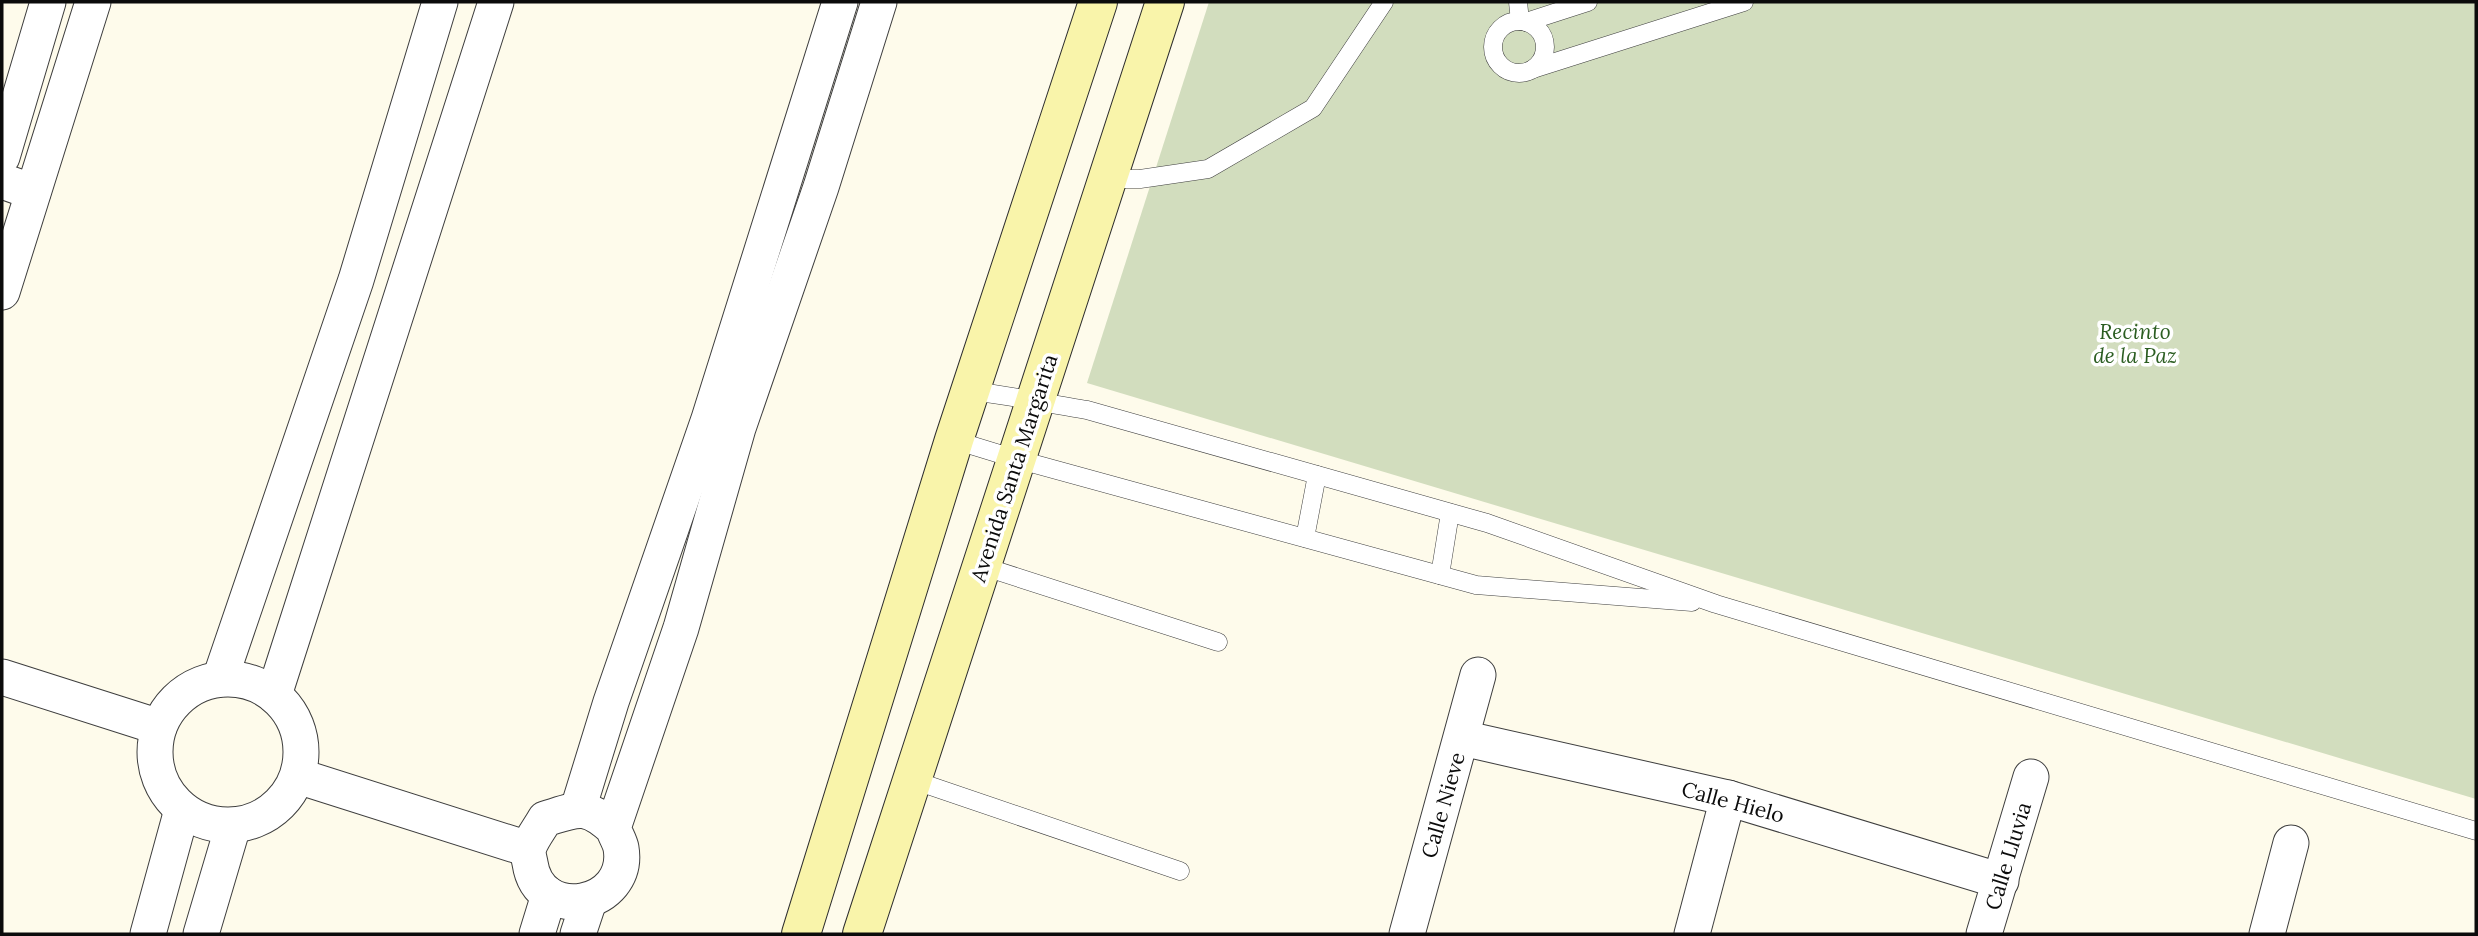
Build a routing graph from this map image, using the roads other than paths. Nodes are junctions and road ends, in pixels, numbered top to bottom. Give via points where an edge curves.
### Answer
1 (48, 2) edge
2 (93, 2) edge
3 (440, 2) edge
4 (496, 2) edge
5 (840, 2) edge
6 (879, 2) edge
7 (1098, 2) edge
8 (1166, 2) edge
9 (1384, 2) edge
10 (1518, 2) edge
11 (1588, 2) edge
12 (1744, 2) edge
13 (1523, 22) junction
14 (1534, 69) junction
15 (2, 157) edge
16 (1108, 179) junction
17 (17, 186) edge
18 (356, 280) junction
19 (2, 292) edge
20 (402, 294) junction
21 (970, 391) junction
22 (1035, 402) junction
23 (724, 424) junction
24 (954, 440) junction
25 (1017, 459) junction
26 (1317, 475) junction
27 (1450, 513) junction
28 (1305, 538) junction
29 (982, 566) junction
30 (1440, 575) junction
31 (1716, 604) junction
32 (1218, 642) dead end
33 (1478, 675) dead end
34 (2, 677) edge
35 (220, 679) junction
36 (274, 695) junction
37 (159, 727) junction
38 (1462, 738) junction
39 (298, 776) junction
40 (2031, 777) dead end
41 (912, 780) junction
42 (1728, 798) junction
43 (578, 809) junction
44 (182, 810) junction
45 (233, 826) junction
46 (613, 828) junction
47 (2476, 831) edge
48 (2291, 843) dead end
49 (528, 849) junction
50 (1180, 871) dead end
51 (2001, 881) junction
52 (549, 895) junction
53 (589, 901) junction
54 (148, 934) edge
55 (201, 934) edge
56 (537, 934) edge
57 (578, 934) edge
58 (801, 934) edge
59 (862, 934) edge
60 (1407, 934) edge
61 (1692, 934) edge
62 (1984, 934) edge
63 (2267, 934) edge

1 - 15 street
2 - 17 street
3 - 18 street
4 - 20 street
5 - 23 street
6 - 23 street via 821,187
7 - 21 main road
8 - 16 main road, Avenida Santa Margarita
9 - 16 lane via 1313,108 1208,169
10 - 13 lane
11 - 13 lane
12 - 14 lane
13 - 14 lane via 1535,26 1545,42 1542,61
13 - 14 lane via 1507,24 1499,32 1493,43 1494,55 1510,72
16 - 22 main road, Avenida Santa Margarita
17 - 19 street
18 - 20 street
18 - 35 street
20 - 36 street
21 - 22 lane
21 - 24 main road
22 - 25 main road, Avenida Santa Margarita
22 - 26 lane via 1087,410
23 - 43 street via 611,702
23 - 46 street via 681,628
24 - 25 lane
24 - 58 main road
25 - 28 lane
25 - 29 main road, Avenida Santa Margarita
26 - 27 lane
26 - 28 lane
27 - 30 lane
27 - 31 lane
28 - 30 lane
29 - 32 lane
29 - 41 main road, Avenida Santa Margarita
30 - 31 lane via 1475,585
31 - 47 lane
33 - 38 street, Calle Nieve
34 - 37 street
35 - 36 street via 248,681
35 - 37 street via 194,687 172,704
36 - 39 street via 293,718 301,746
37 - 44 street via 154,750 157,773
38 - 42 street, Calle Hielo
38 - 60 street, Calle Nieve
39 - 45 street via 284,801 260,819
39 - 49 street
40 - 51 street, Calle Lluvia
41 - 50 lane
41 - 59 main road, Avenida Santa Margarita
42 - 51 street, Calle Hielo
42 - 61 street
43 - 46 street via 598,814
43 - 49 street via 545,819
44 - 45 street via 206,823
44 - 54 street
45 - 55 street
46 - 53 street via 621,849 619,871 607,890
48 - 63 street
49 - 52 street via 532,875
51 - 62 street, Calle Lluvia
52 - 53 street via 561,901
52 - 56 street
53 - 57 street

